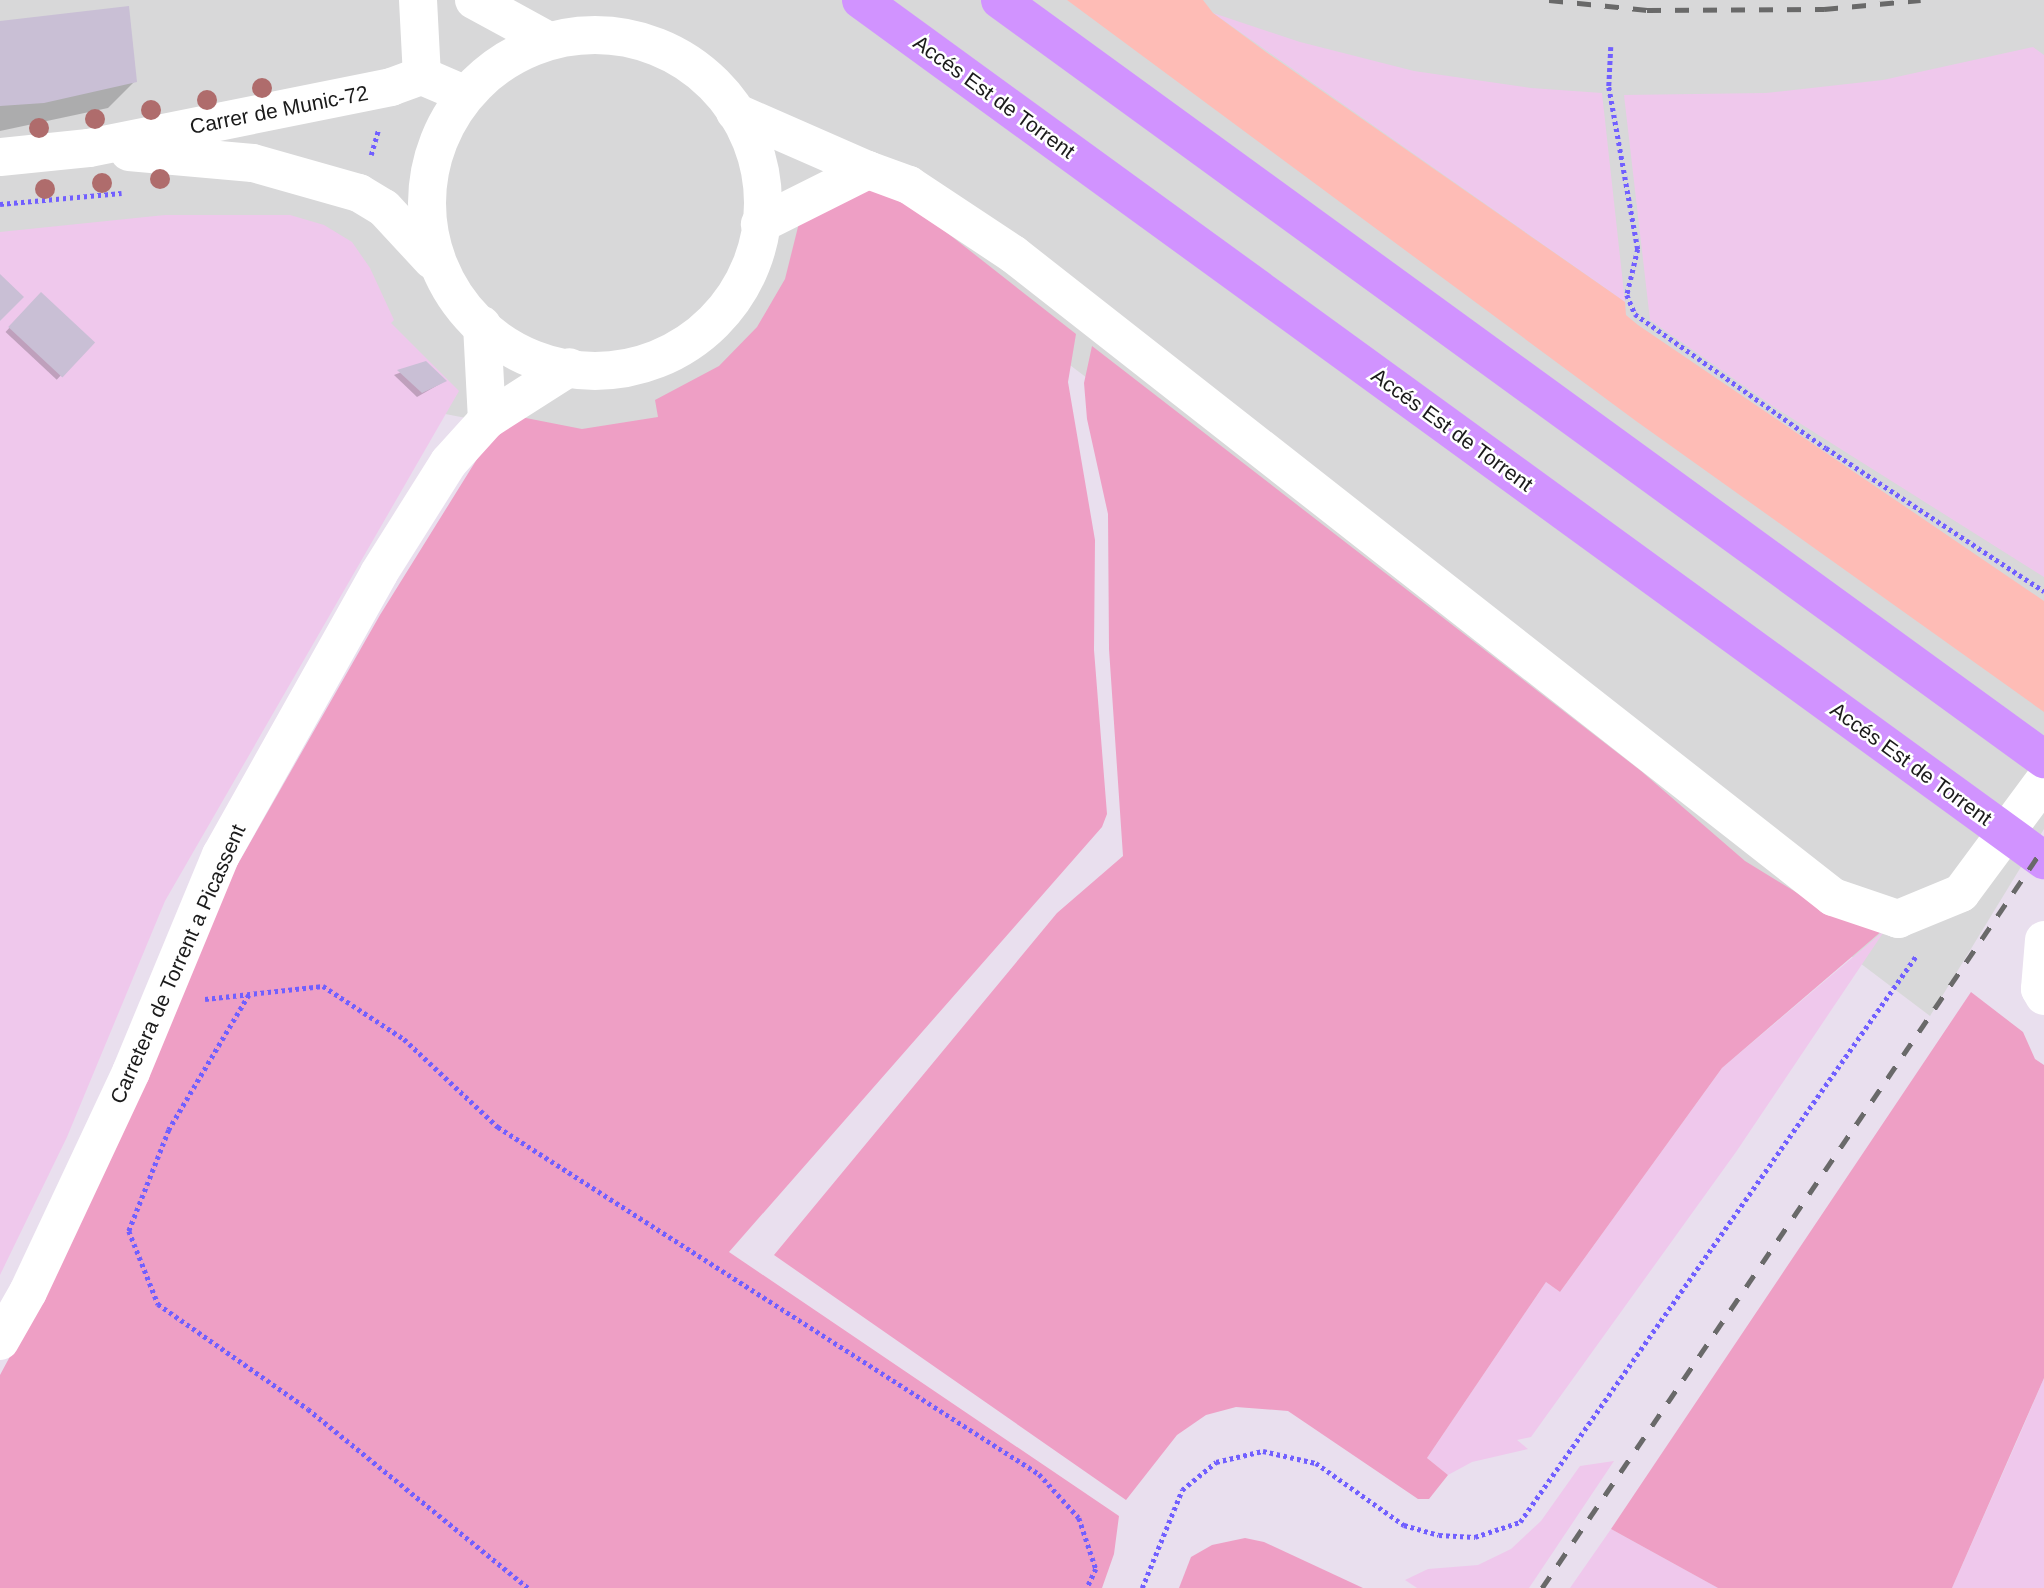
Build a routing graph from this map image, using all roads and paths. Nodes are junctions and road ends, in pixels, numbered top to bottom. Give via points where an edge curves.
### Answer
1 (418, 0) edge
2 (474, 0) edge
3 (861, 0) edge
4 (1000, 0) edge
5 (547, 40) junction
6 (1611, 47) dead end
7 (422, 76) junction
8 (464, 94) junction
9 (735, 112) junction
10 (89, 148) junction
11 (0, 157) edge
12 (868, 170) junction
13 (760, 225) junction
14 (432, 260) junction
15 (482, 325) junction
16 (570, 367) junction
17 (487, 420) junction
18 (2044, 591) edge
19 (2044, 759) edge
20 (2044, 781) edge
21 (2044, 860) edge
22 (2044, 940) edge
23 (1921, 948) dead end
24 (2044, 996) edge
25 (0, 1341) edge
26 (528, 1588) edge
27 (1087, 1588) edge
28 (1142, 1588) edge

1 - 7 street
2 - 5 street
3 - 21 main road, Accés Est de Torrent
4 - 19 main road
5 - 8 street, Carrer de Munic-72 via 509,56
5 - 9 street, Carrer de Munic-72 via 597,33 661,46 698,67
6 - 18 path via 1609,87 1638,249 1627,295 1635,314 1826,448
7 - 8 street
7 - 10 street, Carrer de Munic-72 via 391,87
8 - 14 street via 433,150
9 - 12 street
9 - 13 street, Carrer de Munic-72 via 748,127 765,189
10 - 11 street, Carrer de Munic-72
10 - 14 street, Carrer de Munic-72 via 253,163 359,193 384,208
12 - 13 street
12 - 20 street via 909,186 1013,254 1833,897 1898,919 1961,892
13 - 16 street, Carrer de Munic-72 via 753,269 721,319 680,352 606,374
14 - 15 street, Carrer de Munic-72 via 466,314
15 - 16 street, Carrer de Munic-72 via 529,359
15 - 17 street
16 - 17 street, Carretera de Torrent a Picassent
17 - 25 street, Carretera de Torrent a Picassent via 449,462 379,573 221,855 131,1072 28,1292
22 - 24 street via 2040,989
23 - 28 path via 1520,1522 1475,1537 1439,1535 1404,1525 1316,1464 1263,1451 1216,1462 1182,1490
26 - 27 path via 309,1409 158,1304 129,1231 169,1130 249,994 323,986 404,1039 498,1128 1039,1474 1079,1518 1096,1569

